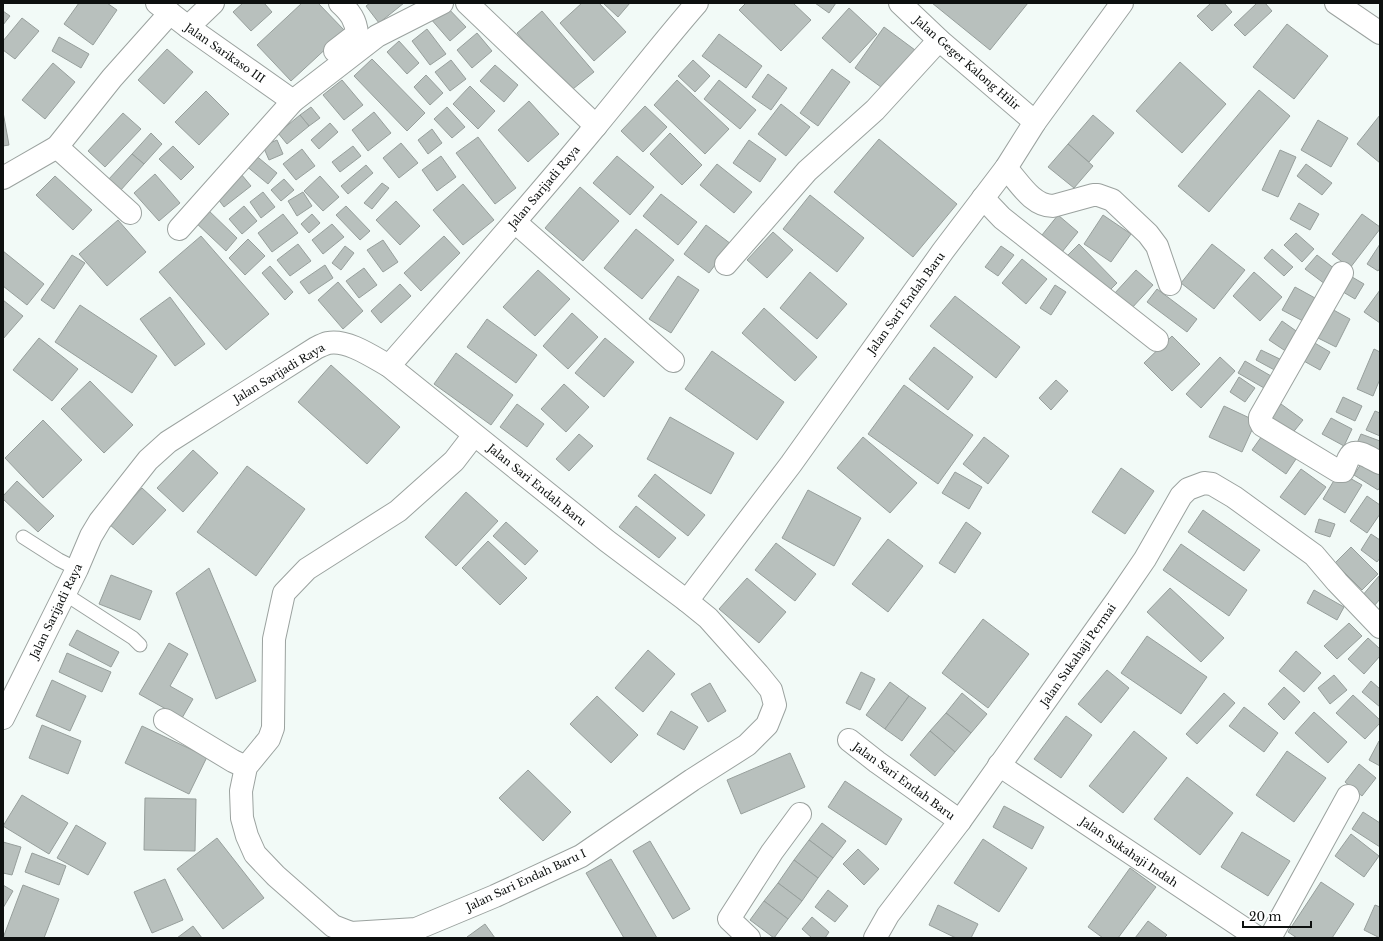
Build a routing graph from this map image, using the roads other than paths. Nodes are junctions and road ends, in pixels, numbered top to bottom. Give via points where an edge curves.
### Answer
1 (213, 3) edge
2 (340, 3) edge
3 (442, 3) edge
4 (467, 3) edge
5 (697, 3) edge
6 (900, 3) edge
7 (1122, 3) edge
8 (1336, 3) edge
9 (164, 8) edge
10 (188, 27) junction
11 (1380, 33) edge
12 (939, 40) junction
13 (288, 97) junction
14 (1035, 122) junction
15 (596, 126) junction
16 (57, 147) junction
17 (1006, 168) junction
18 (3, 178) edge
19 (984, 198) junction
20 (130, 213) dead end
21 (515, 222) junction
22 (179, 228) dead end
23 (726, 264) dead end
24 (1342, 273) dead end
25 (1170, 284) dead end
26 (1157, 340) dead end
27 (673, 360) dead end
28 (388, 366) junction
29 (474, 435) junction
30 (1380, 464) edge
31 (23, 537) dead end
32 (77, 569) junction
33 (65, 594) junction
34 (687, 601) junction
35 (1380, 627) edge
36 (140, 645) dead end
37 (771, 690) joint
38 (5, 710) edge
39 (165, 720) dead end
40 (849, 740) dead end
41 (246, 766) junction
42 (999, 766) junction
43 (871, 771) dead end
44 (1348, 796) dead end
45 (800, 814) dead end
46 (956, 826) junction
47 (331, 932) edge
48 (419, 934) edge
49 (749, 938) edge
50 (875, 938) edge
51 (1258, 938) edge
52 (1270, 938) edge

1 - 10 street
2 - 13 street via 351,14 357,25 357,34
3 - 13 street via 377,36
4 - 15 street
5 - 15 street, Jalan Sarijadi Raya
6 - 12 street, Jalan Geger Kalong Hilir
7 - 14 street, Jalan Sari Endah Baru
8 - 11 street
9 - 10 street, Jalan Sarikaso III
9 - 16 street
10 - 13 street, Jalan Sarikaso III
12 - 14 street, Jalan Geger Kalong Hilir
12 - 23 street via 875,110 807,172
13 - 22 street
14 - 17 street, Jalan Sari Endah Baru
15 - 21 street, Jalan Sarijadi Raya
16 - 18 street
16 - 20 street
17 - 19 street, Jalan Sari Endah Baru
17 - 25 street via 1034,200 1048,206 1093,195 1112,200 1148,234 1156,246
19 - 26 street via 1002,218
19 - 34 street, Jalan Sari Endah Baru via 943,251 791,464
21 - 27 street
21 - 28 street, Jalan Sarijadi Raya
24 - 30 street via 1260,417 1260,422 1338,471 1343,471 1354,452 1359,452
28 - 29 street, Jalan Sari Endah Baru
28 - 32 street, Jalan Sarijadi Raya via 359,349 340,343 328,343 316,348 168,442 148,460 100,521
29 - 34 street, Jalan Sari Endah Baru
29 - 41 street via 454,461 398,512 307,569 284,593 274,639 273,728 269,739
31 - 32 lane
32 - 33 street, Jalan Sarijadi Raya
33 - 36 lane
33 - 38 street, Jalan Sarijadi Raya
34 - 37 street, Jalan Sari Endah Baru via 708,618
35 - 42 street, Jalan Sukahaji Permai via 1336,582 1314,555 1234,497 1212,484 1204,483 1188,489 1181,496 1137,570
37 - 48 street, Jalan Sari Endah Baru I via 775,705 767,725 747,745 580,856
39 - 41 street via 233,761
40 - 46 street, Jalan Sari Endah Baru
41 - 47 street via 241,791 242,818 254,854
42 - 46 street, Jalan Sukahaji Permai
42 - 51 street, Jalan Sukahaji Indah
43 - 46 street
44 - 52 street
45 - 49 street via 729,919
46 - 50 street, Jalan Sukahaji Permai via 888,915
47 - 48 street, Jalan Sari Endah Baru I

